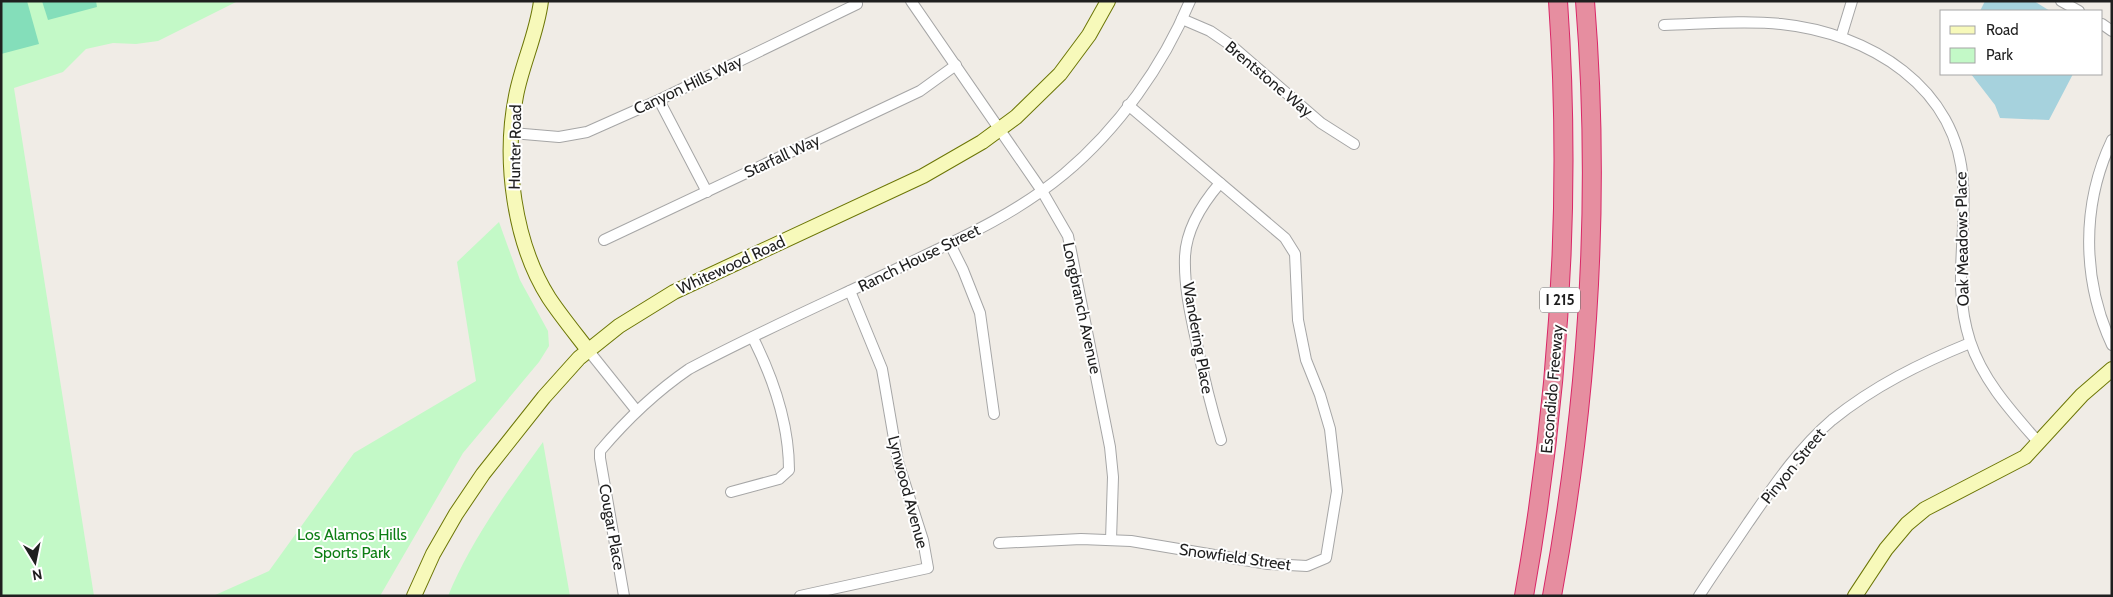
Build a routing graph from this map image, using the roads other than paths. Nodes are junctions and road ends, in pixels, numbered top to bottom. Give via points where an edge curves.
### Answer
1 (541, 1) edge
2 (911, 1) edge
3 (1108, 1) edge
4 (1190, 1) edge
5 (1558, 1) edge
6 (1585, 1) edge
7 (1852, 1) edge
8 (2061, 1) edge
9 (857, 4) dead end
10 (2077, 10) edge
11 (1182, 19) junction
12 (1664, 25) dead end
13 (1841, 37) junction
14 (956, 66) junction
15 (659, 100) junction
16 (1128, 105) junction
17 (1001, 129) junction
18 (512, 133) junction
19 (2112, 140) edge
20 (1354, 144) dead end
21 (1220, 183) junction
22 (1042, 191) junction
23 (707, 192) junction
24 (604, 240) dead end
25 (950, 244) junction
26 (850, 291) junction
27 (752, 338) junction
28 (1970, 342) junction
29 (2112, 345) edge
30 (588, 350) junction
31 (2112, 369) edge
32 (636, 410) junction
33 (994, 414) dead end
34 (1221, 440) dead end
35 (2039, 443) junction
36 (600, 458) joint
37 (731, 492) dead end
38 (1110, 540) junction
39 (999, 543) dead end
40 (842, 591) edge
41 (414, 596) edge
42 (624, 596) edge
43 (800, 596) edge
44 (1524, 596) edge
45 (1552, 596) edge
46 (1699, 596) edge
47 (1855, 596) edge

1 - 18 main road, Hunter Road via 516,96
2 - 14 street, Longbranch Avenue
3 - 17 main road, Whitewood Road via 1089,35 1060,74
4 - 11 street, Ranch House Street
5 - 44 highway, Escondido Freeway / I 215 via 1564,139 1562,257 1549,434
6 - 45 highway, Escondido Freeway / I 215 via 1591,225 1584,347 1570,484
7 - 13 street
8 - 10 street
9 - 15 street, Canyon Hills Way
11 - 16 street, Ranch House Street via 1158,63
11 - 20 street, Brentstone Way via 1210,31 1232,46 1320,123
12 - 13 street, Oak Meadows Place via 1781,24
13 - 28 street, Oak Meadows Place via 1884,56 1904,71 1924,90 1952,132 1963,181 1960,290
14 - 17 street, Longbranch Avenue
14 - 23 street, Starfall Way via 920,91
15 - 18 street, Canyon Hills Way via 587,132 559,138
15 - 23 street
16 - 21 street
16 - 22 street, Ranch House Street via 1086,154
17 - 22 street, Longbranch Avenue
17 - 30 main road, Whitewood Road via 965,154 923,176 674,292 643,309
18 - 30 main road, Hunter Road via 511,178 527,250 548,297
19 - 29 street via 2092,202 2089,246 2095,296
21 - 34 street, Wandering Place via 1203,203 1192,224 1185,256 1188,301 1209,401
21 - 38 street, Snowfield Street via 1285,238 1295,254 1298,320 1306,360 1330,429 1337,491 1326,558 1307,566 1268,564
22 - 25 street, Ranch House Street
22 - 38 street, Longbranch Avenue via 1068,236 1089,335 1110,447 1113,477
23 - 24 street, Starfall Way
25 - 26 street, Ranch House Street
25 - 33 street via 980,313
26 - 27 street, Ranch House Street
26 - 40 street, Lynwood Avenue via 882,369 898,462 923,540 928,568
27 - 32 street, Ranch House Street via 688,369
27 - 37 street via 766,365 777,398 789,453 789,470 779,479
28 - 35 street, Oak Meadows Place via 1997,393
28 - 46 street, Pinyon Street via 1894,378 1831,421 1774,486
30 - 32 street, Hunter Road
30 - 41 main road, Whitewood Road via 560,377 483,474 438,546
31 - 35 main road
32 - 36 street, Ranch House Street via 600,451
35 - 47 main road via 2025,457 1948,496 1906,524
36 - 42 street, Cougar Place
38 - 39 street, Snowfield Street via 1081,538
40 - 43 street, Lynwood Avenue

